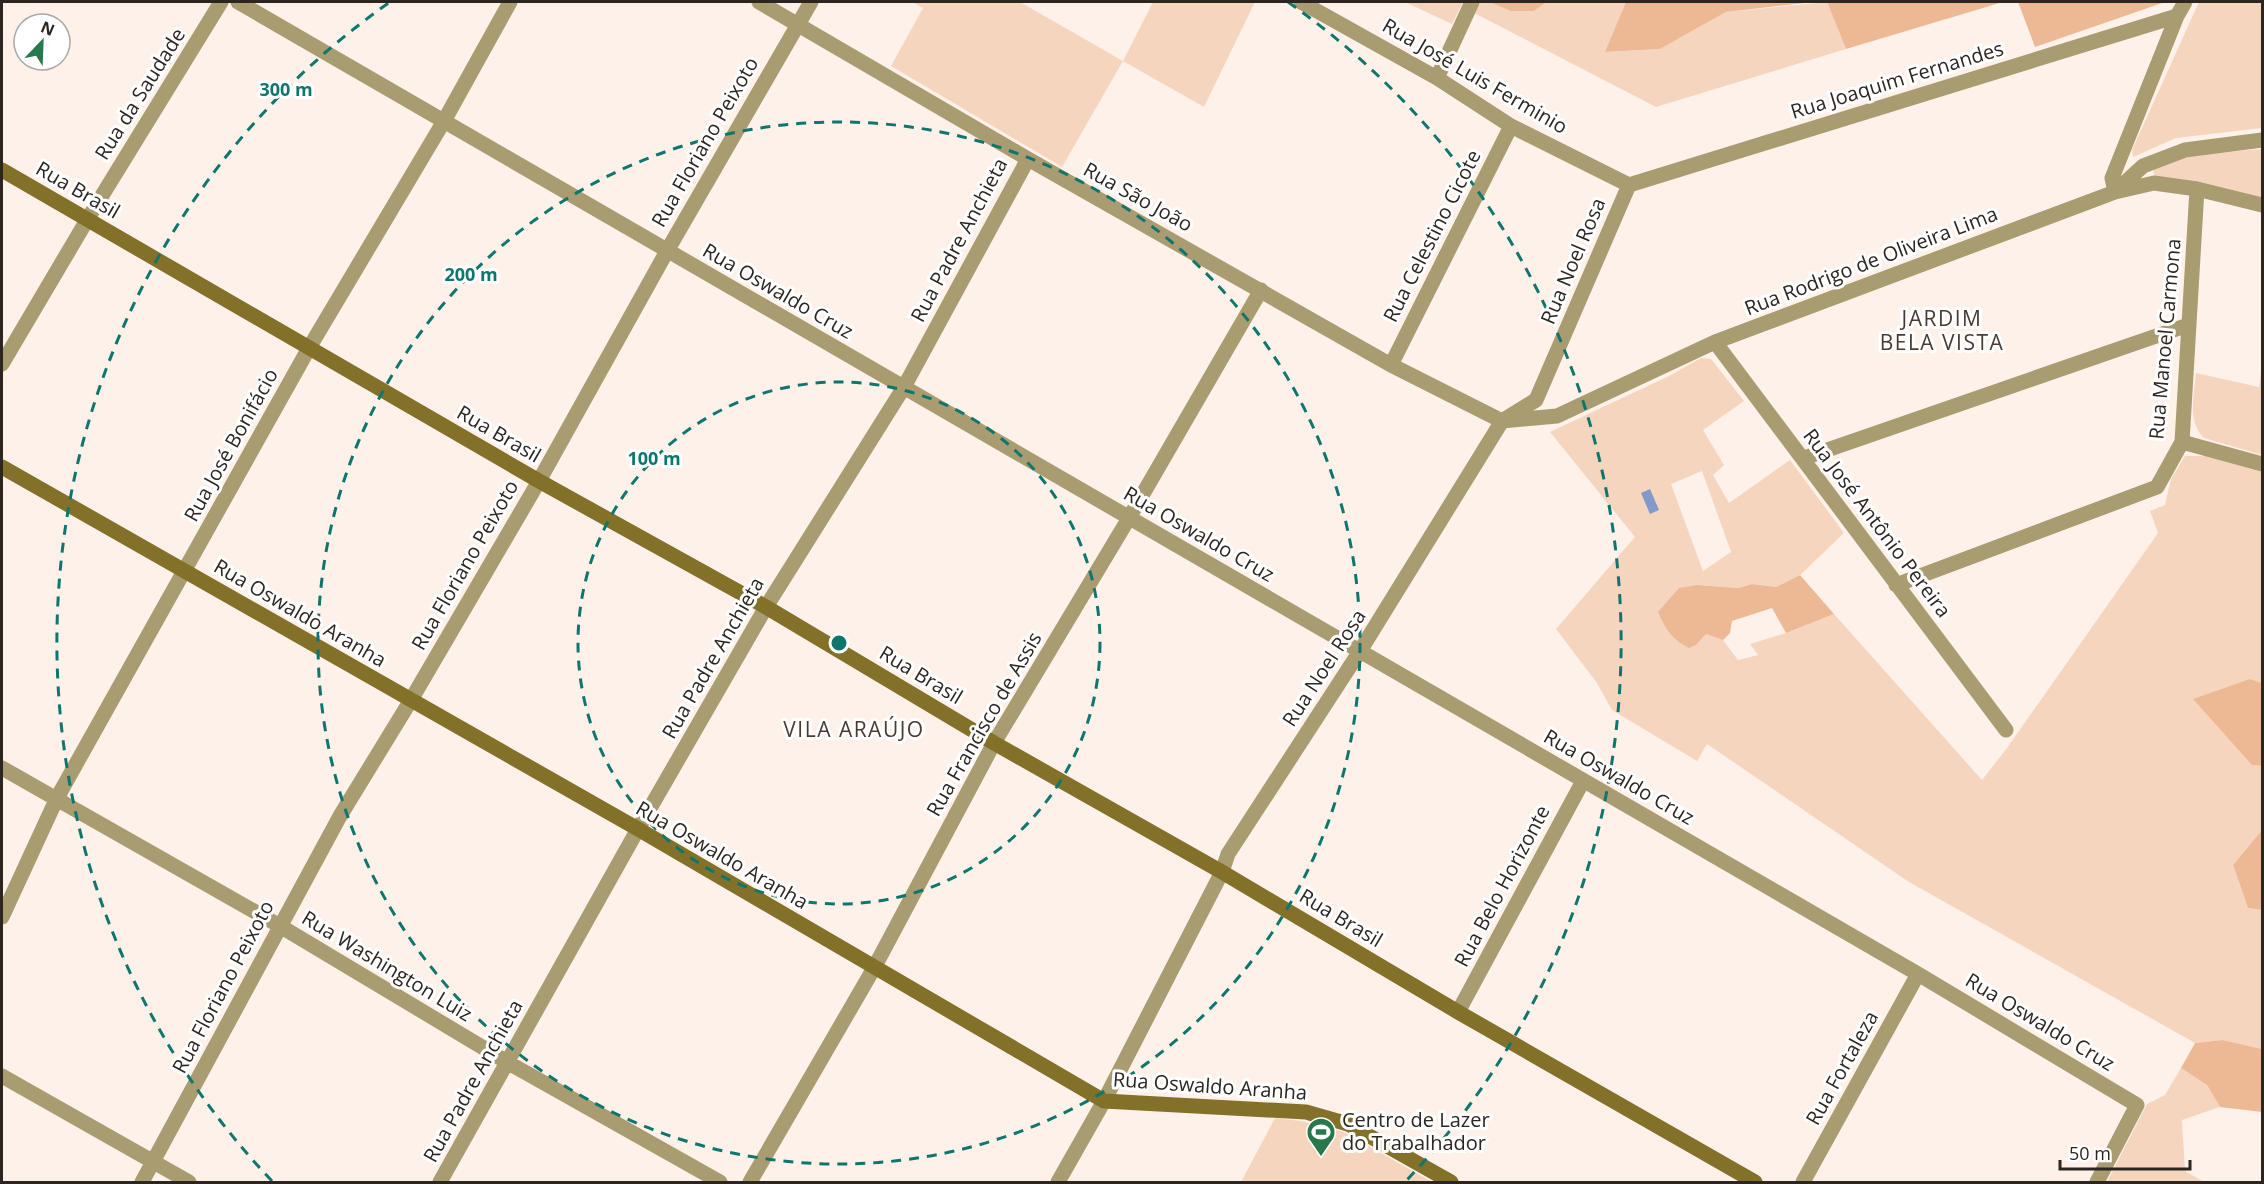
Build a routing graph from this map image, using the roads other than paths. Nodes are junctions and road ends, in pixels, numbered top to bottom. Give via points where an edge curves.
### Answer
1 (221, 2) edge
2 (238, 2) edge
3 (510, 2) edge
4 (759, 2) edge
5 (811, 2) edge
6 (1301, 2) edge
7 (1472, 2) edge
8 (2185, 2) edge
9 (2177, 16) junction
10 (796, 24) junction
11 (1437, 78) junction
12 (444, 121) junction
13 (1511, 126) junction
14 (2262, 140) edge
15 (1028, 159) junction
16 (2, 170) edge
17 (1629, 185) junction
18 (2197, 189) junction
19 (2115, 192) junction
20 (2262, 205) edge
21 (87, 220) junction
22 (667, 251) junction
23 (1261, 290) junction
24 (2188, 325) junction
25 (1715, 342) junction
26 (309, 348) junction
27 (2, 364) edge
28 (1391, 365) junction
29 (904, 387) junction
30 (1502, 421) junction
31 (2181, 442) junction
32 (1804, 458) junction
33 (2262, 464) edge
34 (2, 467) edge
35 (539, 481) junction
36 (1129, 518) junction
37 (184, 571) junction
38 (1896, 585) junction
39 (766, 607) junction
40 (1360, 651) junction
41 (411, 700) junction
42 (2006, 730) dead end
43 (994, 743) junction
44 (2, 768) edge
45 (1583, 781) junction
46 (57, 798) junction
47 (638, 829) junction
48 (1222, 872) junction
49 (4, 914) edge
50 (280, 926) junction
51 (2, 931) edge
52 (874, 968) junction
53 (1918, 975) junction
54 (1458, 1012) junction
55 (507, 1062) junction
56 (2, 1077) edge
57 (1104, 1101) junction
58 (154, 1162) junction
59 (142, 1182) edge
60 (189, 1182) edge
61 (440, 1182) edge
62 (720, 1182) edge
63 (750, 1182) edge
64 (1058, 1182) edge
65 (1451, 1182) edge
66 (1755, 1182) edge
67 (1803, 1182) edge
68 (2097, 1182) edge

1 - 21 street, Rua da Saudade
2 - 12 street, Rua Oswaldo Cruz
3 - 12 street, Rua José Bonifácio
4 - 10 street, Rua São João
5 - 10 street, Rua Floriano Peixoto
6 - 11 street, Rua José Luis Ferminio
7 - 11 street
8 - 9 street
9 - 17 street, Rua Joaquim Fernandes
9 - 19 street via 2112,178
10 - 15 street, Rua São João
10 - 22 street, Rua Floriano Peixoto
11 - 13 street, Rua José Luis Ferminio
12 - 22 street, Rua Oswaldo Cruz
12 - 26 street, Rua José Bonifácio
13 - 17 street, Rua José Luis Ferminio
13 - 28 street, Rua Celestino Cicote
14 - 19 street via 2185,150 2143,166
15 - 23 street, Rua São João
15 - 29 street, Rua Padre Anchieta
16 - 21 street, Rua Brasil
17 - 30 street, Rua Noel Rosa via 1536,400
18 - 19 street, Rua Rodrigo de Oliveira Lima via 2154,183
18 - 20 street, Rua Rodrigo de Oliveira Lima
18 - 24 street, Rua Manoel Carmona
19 - 25 street, Rua Rodrigo de Oliveira Lima
21 - 26 street, Rua Brasil
21 - 27 street, Rua da Saudade
22 - 29 street, Rua Oswaldo Cruz
22 - 35 street, Rua Floriano Peixoto
23 - 28 street, Rua São João
23 - 36 street, Rua Francisco de Assis
24 - 31 street, Rua Manoel Carmona
24 - 32 street
25 - 30 street, Rua Rodrigo de Oliveira Lima via 1557,416
25 - 32 street, Rua José Antônio Pereira
26 - 35 street, Rua Brasil
26 - 37 street, Rua José Bonifácio
28 - 30 street, Rua São João
29 - 36 street, Rua Oswaldo Cruz
29 - 39 street, Rua Padre Anchieta
30 - 40 street, Rua Noel Rosa
31 - 33 street
31 - 38 street, Rua Manoel Carmona via 2157,487
32 - 38 street, Rua José Antônio Pereira
34 - 37 street, Rua Oswaldo Aranha
35 - 39 street, Rua Brasil
35 - 41 street, Rua Floriano Peixoto
36 - 40 street, Rua Oswaldo Cruz
36 - 43 street, Rua Francisco de Assis
37 - 41 street, Rua Oswaldo Aranha
37 - 46 street, Rua José Bonifácio
38 - 42 street, Rua José Antônio Pereira
39 - 43 street, Rua Brasil
39 - 47 street, Rua Padre Anchieta
40 - 45 street, Rua Oswaldo Cruz
40 - 48 street, Rua Noel Rosa via 1228,854
41 - 47 street, Rua Oswaldo Aranha
41 - 50 street, Rua Floriano Peixoto via 340,816
43 - 48 street, Rua Brasil
43 - 52 street, Rua Francisco de Assis
44 - 46 street, Rua Washington Luiz
45 - 53 street, Rua Oswaldo Cruz
45 - 54 street, Rua Belo Horizonte
46 - 49 street, Rua José Bonifácio
46 - 50 street, Rua Washington Luiz
47 - 52 street, Rua Oswaldo Aranha
47 - 55 street, Rua Padre Anchieta
48 - 54 street, Rua Brasil
48 - 57 street, Rua Noel Rosa
49 - 51 street, Rua José Bonifácio
50 - 55 street, Rua Washington Luiz
50 - 58 street, Rua Floriano Peixoto
52 - 57 street, Rua Oswaldo Aranha
52 - 63 street, Rua Francisco de Assis
53 - 67 street, Rua Fortaleza
53 - 68 street, Rua Oswaldo Cruz via 2137,1105
54 - 66 street, Rua Brasil
55 - 61 street, Rua Padre Anchieta
55 - 62 street, Rua Washington Luiz
56 - 58 street
57 - 64 street, Rua Noel Rosa
57 - 65 street, Rua Oswaldo Aranha via 1306,1112 1348,1124
58 - 59 street, Rua Floriano Peixoto
58 - 60 street

